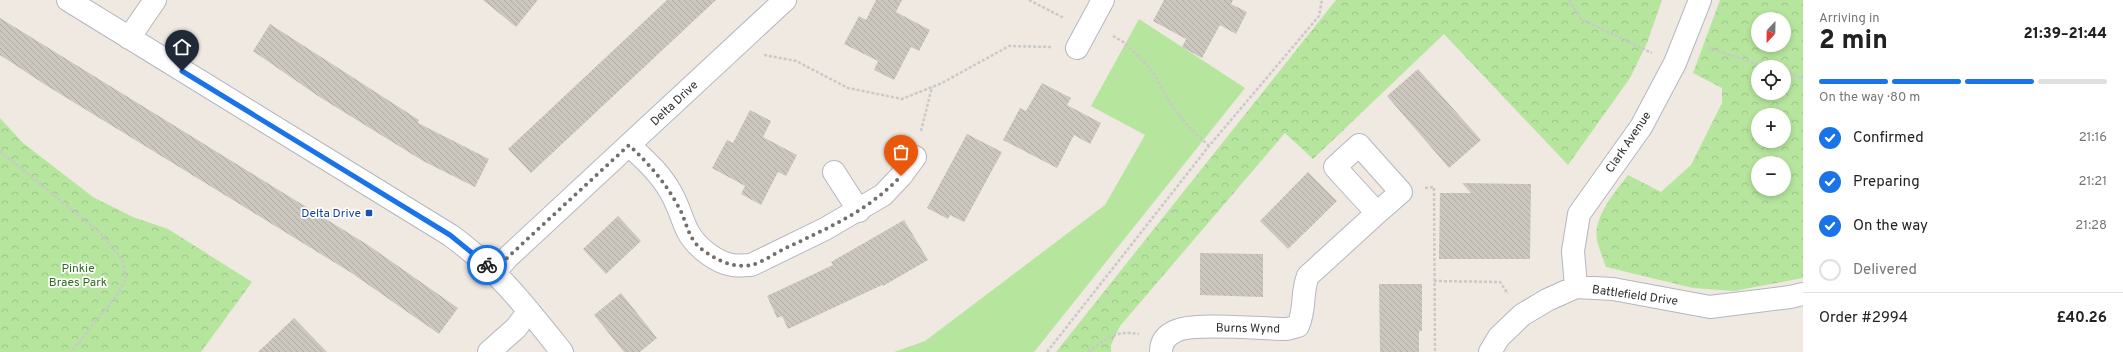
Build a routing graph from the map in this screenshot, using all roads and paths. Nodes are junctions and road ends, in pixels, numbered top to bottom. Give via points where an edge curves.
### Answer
1 (68, 0) edge
2 (155, 0) edge
3 (785, 0) edge
4 (1029, 0) edge
5 (1103, 0) edge
6 (1322, 0) edge
7 (1569, 0) edge
8 (1700, 0) edge
9 (1091, 23) junction
10 (129, 38) junction
11 (1685, 41) junction
12 (1076, 48) joint
13 (732, 49) junction
14 (1751, 62) edge
15 (1675, 63) junction
16 (1791, 74) edge
17 (1803, 78) edge
18 (932, 87) junction
19 (629, 145) junction
20 (1209, 146) junction
21 (0, 151) edge
22 (915, 157) joint
23 (834, 172) dead end
24 (1401, 192) junction
25 (859, 211) junction
26 (1377, 213) junction
27 (495, 272) junction
28 (1434, 281) junction
29 (1576, 287) junction
30 (1803, 294) edge
31 (529, 310) junction
32 (1522, 315) junction
33 (1161, 348) edge
34 (1049, 351) edge
35 (71, 352) edge
36 (489, 352) edge
37 (562, 352) edge
38 (1088, 352) edge
39 (1435, 352) edge
40 (1490, 352) edge

1 - 10 street
2 - 10 street
3 - 13 street, Delta Drive
4 - 9 path via 1060,18
5 - 9 street
6 - 20 path via 1319,16
7 - 15 path via 1581,19
8 - 11 street, Clark Avenue
9 - 12 street
9 - 20 path via 1125,43 1151,69 1179,115
10 - 27 street via 450,235
11 - 14 path
11 - 15 street, Clark Avenue
12 - 18 path via 1008,46
13 - 18 path via 796,61 848,88 902,99
13 - 19 street, Delta Drive
15 - 29 street, Clark Avenue via 1641,127 1579,214 1573,251
16 - 17 path
18 - 22 path
19 - 25 street via 669,189 688,231 698,245 732,266 751,265
19 - 27 street, Delta Drive
20 - 34 path
21 - 35 path via 99,232 123,260 126,278 118,294
22 - 25 street via 883,195
23 - 25 street
24 - 26 street
24 - 26 street via 1359,145 1354,149 1335,167
24 - 28 path via 1434,187
26 - 33 street, Burns Wynd via 1308,276 1303,287 1303,314 1298,326 1287,329 1195,327 1177,330 1166,337
27 - 31 street
28 - 32 path via 1500,282
28 - 39 path
29 - 30 street, Battlefield Drive via 1613,289 1710,307
29 - 32 street, Battlefield Drive
31 - 36 street via 516,328
31 - 37 street
32 - 40 street, Battlefield Drive via 1499,336
33 - 38 path via 1144,335 1127,332 1112,334

